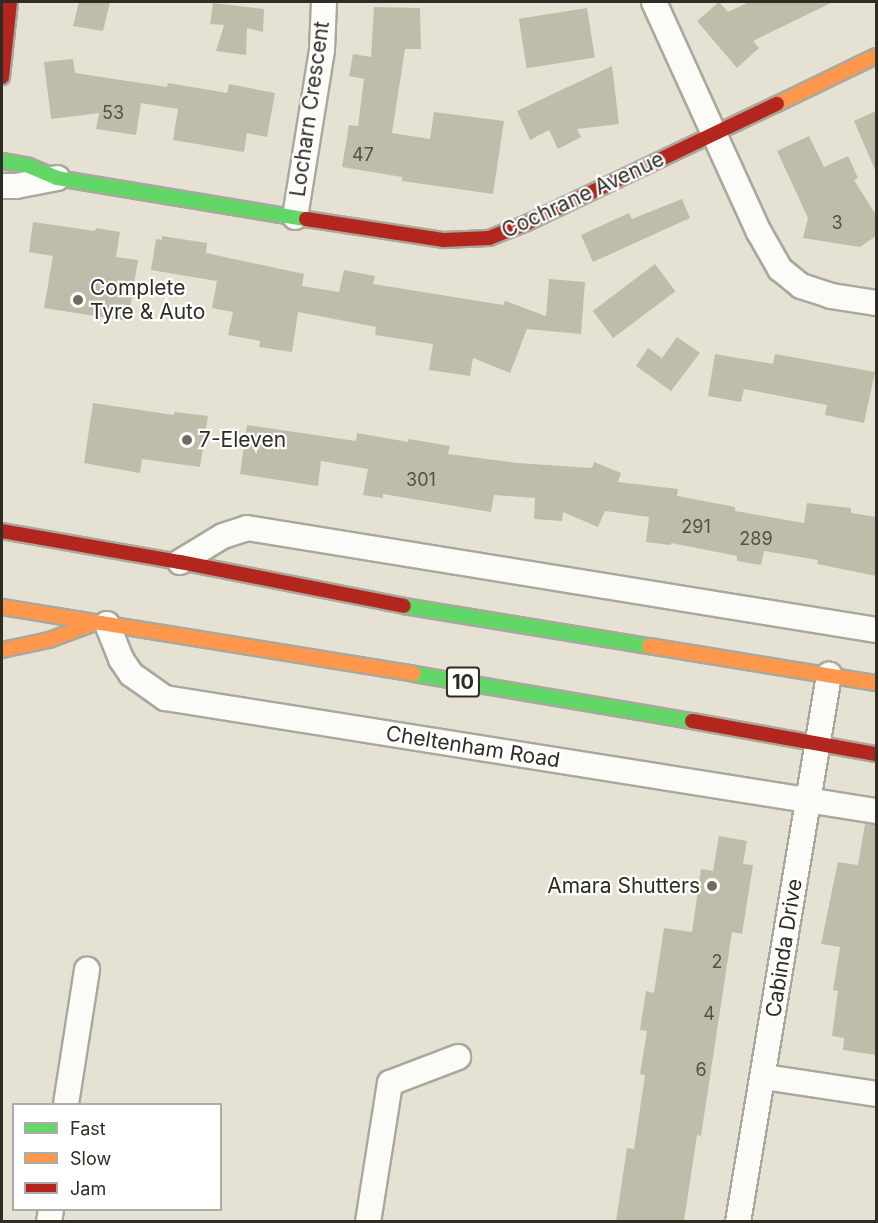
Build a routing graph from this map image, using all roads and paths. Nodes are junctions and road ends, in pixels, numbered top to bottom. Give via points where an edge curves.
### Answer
1 (9, 2) edge
2 (324, 2) edge
3 (654, 2) edge
4 (876, 56) edge
5 (2, 77) edge
6 (714, 135) junction
7 (2, 161) edge
8 (57, 178) junction
9 (2, 186) edge
10 (295, 217) junction
11 (876, 303) edge
12 (2, 531) edge
13 (180, 562) junction
14 (2, 607) edge
15 (102, 623) junction
16 (876, 630) edge
17 (2, 650) edge
18 (829, 675) junction
19 (876, 683) edge
20 (818, 745) junction
21 (876, 754) edge
22 (808, 801) junction
23 (876, 811) edge
24 (87, 970) dead end
25 (458, 1057) dead end
26 (764, 1077) junction
27 (876, 1094) edge
28 (66, 1103) edge
29 (368, 1221) edge
30 (738, 1221) edge

1 - 5 main road
2 - 10 street, Locharn Crescent via 322,50
3 - 6 street
4 - 6 main road, Cochrane Avenue
6 - 10 main road, Cochrane Avenue via 489,238 444,240
6 - 11 street via 780,269 801,286 831,296
7 - 8 main road, Cochrane Avenue via 29,166
8 - 9 street, Cochrane Avenue
8 - 10 main road, Cochrane Avenue
12 - 13 main road
13 - 16 street via 223,536 247,528
13 - 18 main road via 349,597
14 - 15 main road, 10
15 - 17 main road
15 - 20 main road, 10 via 516,690
15 - 22 street, Cheltenham Road via 131,674 165,698
18 - 19 main road
18 - 20 street, Cabinda Drive
20 - 21 main road, 10
20 - 22 street, Cabinda Drive
22 - 23 street, Cheltenham Road
22 - 26 street, Cabinda Drive
24 - 28 street
25 - 29 street via 390,1083
26 - 27 street
26 - 30 street, Cabinda Drive

